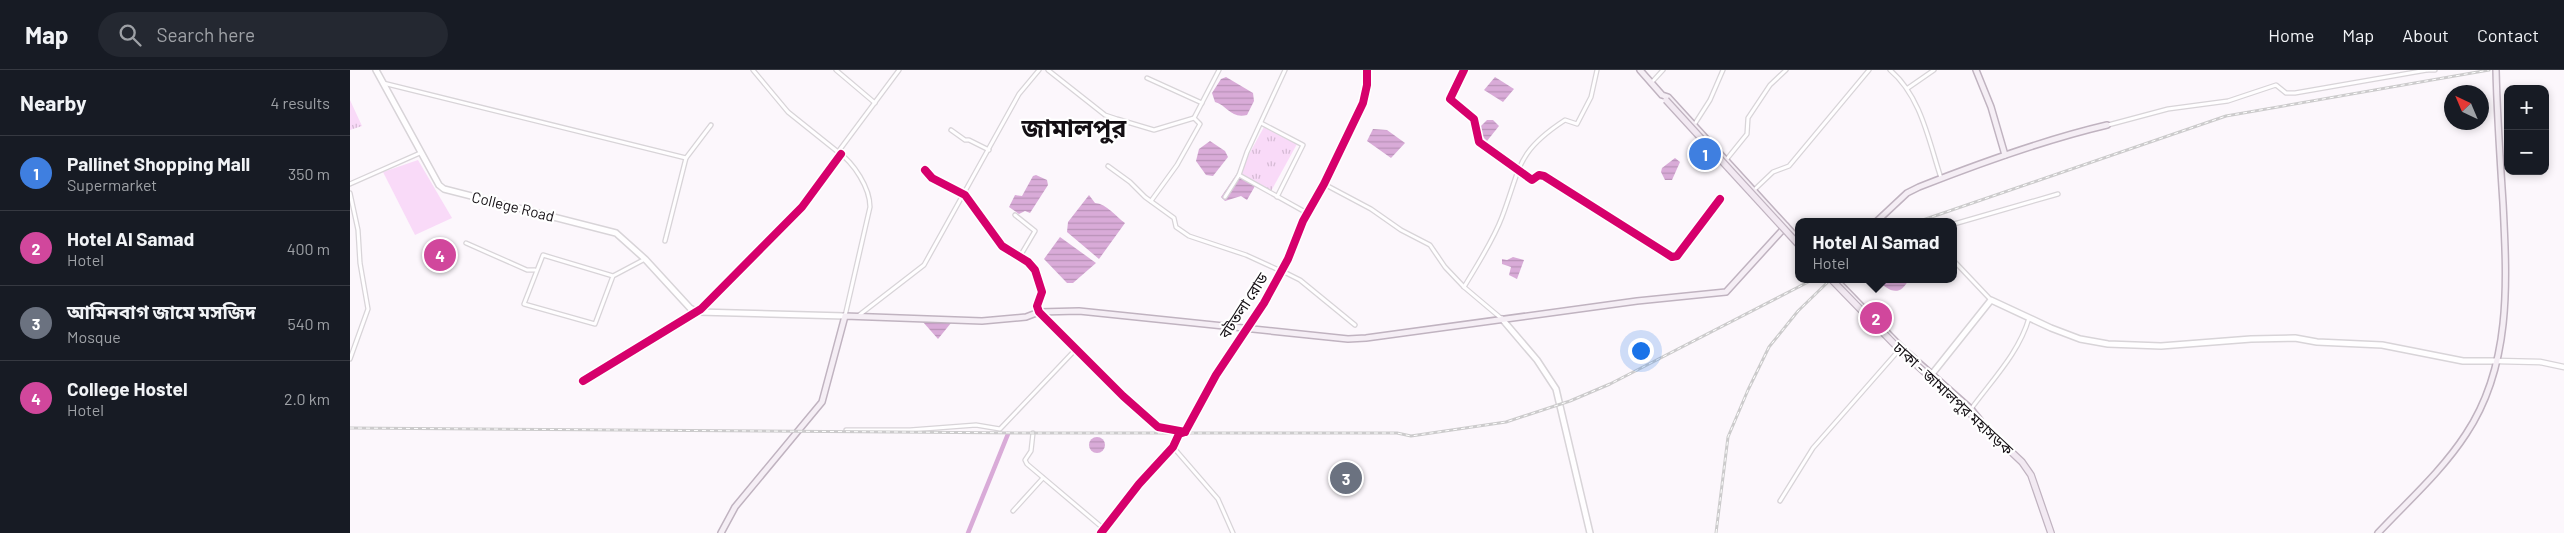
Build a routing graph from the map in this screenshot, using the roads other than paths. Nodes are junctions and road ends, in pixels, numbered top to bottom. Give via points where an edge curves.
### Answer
1 (376, 70) edge
2 (753, 70) edge
3 (836, 70) edge
4 (893, 70) edge
5 (1040, 70) edge
6 (1048, 70) edge
7 (1218, 70) edge
8 (1285, 70) edge
9 (1366, 70) edge
10 (1464, 70) edge
11 (1598, 70) edge
12 (1640, 70) edge
13 (1663, 70) edge
14 (1723, 70) edge
15 (1786, 70) edge
16 (1869, 70) edge
17 (1890, 70) edge
18 (1934, 70) edge
19 (1976, 70) edge
20 (2428, 70) edge
21 (2435, 70) edge
22 (2496, 70) edge
23 (898, 72) edge
24 (1148, 78) dead end
25 (382, 82) junction
26 (1652, 82) junction
27 (1908, 88) junction
28 (1664, 98) junction
29 (875, 103) junction
30 (1202, 103) junction
31 (1194, 118) junction
32 (1260, 123) junction
33 (712, 125) dead end
34 (1694, 125) junction
35 (2107, 125) joint
36 (951, 130) dead end
37 (989, 150) junction
38 (420, 153) junction
39 (840, 153) junction
40 (2005, 155) junction
41 (686, 158) junction
42 (1726, 160) junction
43 (1108, 166) dead end
44 (925, 170) dead end
45 (1517, 171) junction
46 (1240, 175) junction
47 (1941, 178) junction
48 (350, 184) edge
49 (1324, 184) junction
50 (1754, 191) junction
51 (350, 194) edge
52 (2058, 194) dead end
53 (965, 195) junction
54 (1225, 198) dead end
55 (1277, 198) junction
56 (1720, 199) dead end
57 (1151, 202) junction
58 (1307, 213) junction
59 (1015, 215) dead end
60 (1880, 218) edge
61 (1957, 223) edge
62 (1786, 226) junction
63 (1795, 236) edge
64 (1795, 241) edge
65 (665, 242) dead end
66 (466, 243) dead end
67 (1019, 258) junction
68 (646, 259) junction
69 (1957, 264) edge
70 (527, 270) junction
71 (536, 270) junction
72 (1282, 271) junction
73 (613, 276) junction
74 (532, 278) junction
75 (1835, 283) edge
76 (1840, 283) edge
77 (1464, 288) junction
78 (1991, 300) junction
79 (698, 312) junction
80 (1039, 312) junction
81 (845, 316) junction
82 (857, 316) junction
83 (2030, 317) junction
84 (1502, 319) junction
85 (1355, 325) dead end
86 (1246, 329) junction
87 (1902, 347) junction
88 (1077, 348) junction
89 (350, 358) edge
90 (2497, 361) junction
91 (2564, 367) edge
92 (1932, 374) junction
93 (583, 381) dead end
94 (1971, 409) junction
95 (1985, 426) junction
96 (846, 430) dead end
97 (1185, 432) junction
98 (1033, 433) dead end
99 (1173, 447) junction
100 (1043, 478) junction
101 (1780, 501) dead end
102 (1013, 512) dead end
103 (1104, 529) junction
104 (721, 533) edge
105 (1101, 533) edge
106 (1234, 533) edge
107 (1590, 533) edge
108 (2051, 533) edge
109 (2378, 533) edge

1 - 25 main road, College Road
2 - 39 street via 788,112
3 - 29 street
4 - 23 street
5 - 37 street via 1019,94
6 - 31 street via 1105,115 1117,119 1154,130
7 - 30 street
8 - 32 street
9 - 49 street, বটতলা রোড via 1363,103
10 - 45 street via 1450,99 1474,119 1479,142
11 - 45 street via 1591,97 1577,124 1565,120 1530,146
12 - 26 main road
13 - 26 street
14 - 34 street
15 - 42 street via 1770,85 1748,118 1747,134
16 - 50 street via 1789,166 1773,172
17 - 27 street
18 - 27 street
19 - 40 main road
20 - 21 street
20 - 35 street via 2295,93 2286,93 2276,85 2228,101 2168,109
22 - 90 main road via 2507,276 2505,320
23 - 29 street
24 - 30 street
25 - 38 main road, College Road
25 - 41 street
26 - 28 main road
27 - 47 street
28 - 34 main road via 1668,97
28 - 64 highway, bridge
29 - 39 street
30 - 31 street
31 - 57 street via 1200,124
32 - 46 street
32 - 55 street via 1302,144
33 - 41 street
34 - 42 main road
35 - 40 main road
36 - 37 street
37 - 53 street
38 - 48 street
38 - 68 main road, College Road via 444,189 616,233
39 - 79 street via 802,207
39 - 81 street via 870,198
40 - 47 main road
41 - 65 street
42 - 50 main road
43 - 57 street
44 - 53 street via 932,178
45 - 56 street via 1532,180 1539,175 1544,176 1674,257
45 - 77 street via 1502,217
46 - 54 street
46 - 55 street
47 - 60 main road via 1907,194
49 - 58 street, বটতলা রোড
49 - 77 street via 1430,245
50 - 62 main road
51 - 89 street via 368,309
52 - 61 street
53 - 67 street via 1002,246
53 - 82 street via 924,266
55 - 58 street
57 - 72 street via 1174,218 1176,227 1189,236
58 - 72 street, বটতলা রোড
59 - 67 street via 1036,231
62 - 63 main road
62 - 84 main road via 1726,292
66 - 70 street
67 - 80 street via 1035,270 1042,292 1037,306
68 - 73 street
68 - 79 main road via 690,308
69 - 78 street
70 - 71 street
70 - 74 street
71 - 73 street via 543,255
71 - 74 street
72 - 85 street via 1300,280
72 - 86 street, বটতলা রোড
73 - 74 street via 595,324 524,304
75 - 95 highway, ঢাকা - জামালপুর মহাসড়ক, bridge via 1898,348
76 - 87 main road
77 - 84 street
78 - 83 main road
78 - 92 main road
79 - 81 main road
79 - 93 street
80 - 82 main road via 1026,317 982,321
80 - 86 main road via 1079,311
80 - 88 street
81 - 82 main road
81 - 104 main road via 822,402 735,507
83 - 90 main road via 2080,338 2108,344 2161,346 2295,338 2382,345 2463,361
83 - 94 street via 2008,362
84 - 86 main road via 1348,339
84 - 107 main road via 1552,380
86 - 97 street, বটতলা রোড
87 - 92 main road
87 - 101 street via 1813,448
88 - 96 street via 1000,429 976,425
88 - 97 street via 1123,396 1158,426
90 - 91 street via 2540,362
90 - 109 main road via 2467,433 2444,464
92 - 94 main road
94 - 95 main road
95 - 108 highway, ঢাকা - জামালপুর মহাসড়ক via 2022,462 2031,476
97 - 99 street, বটতলা রোড via 1179,434
98 - 100 street via 1031,451 1025,460
99 - 103 street, বটতলা রোড
99 - 106 street via 1218,499
100 - 102 street
100 - 103 street
103 - 105 street, বটতলা রোড

